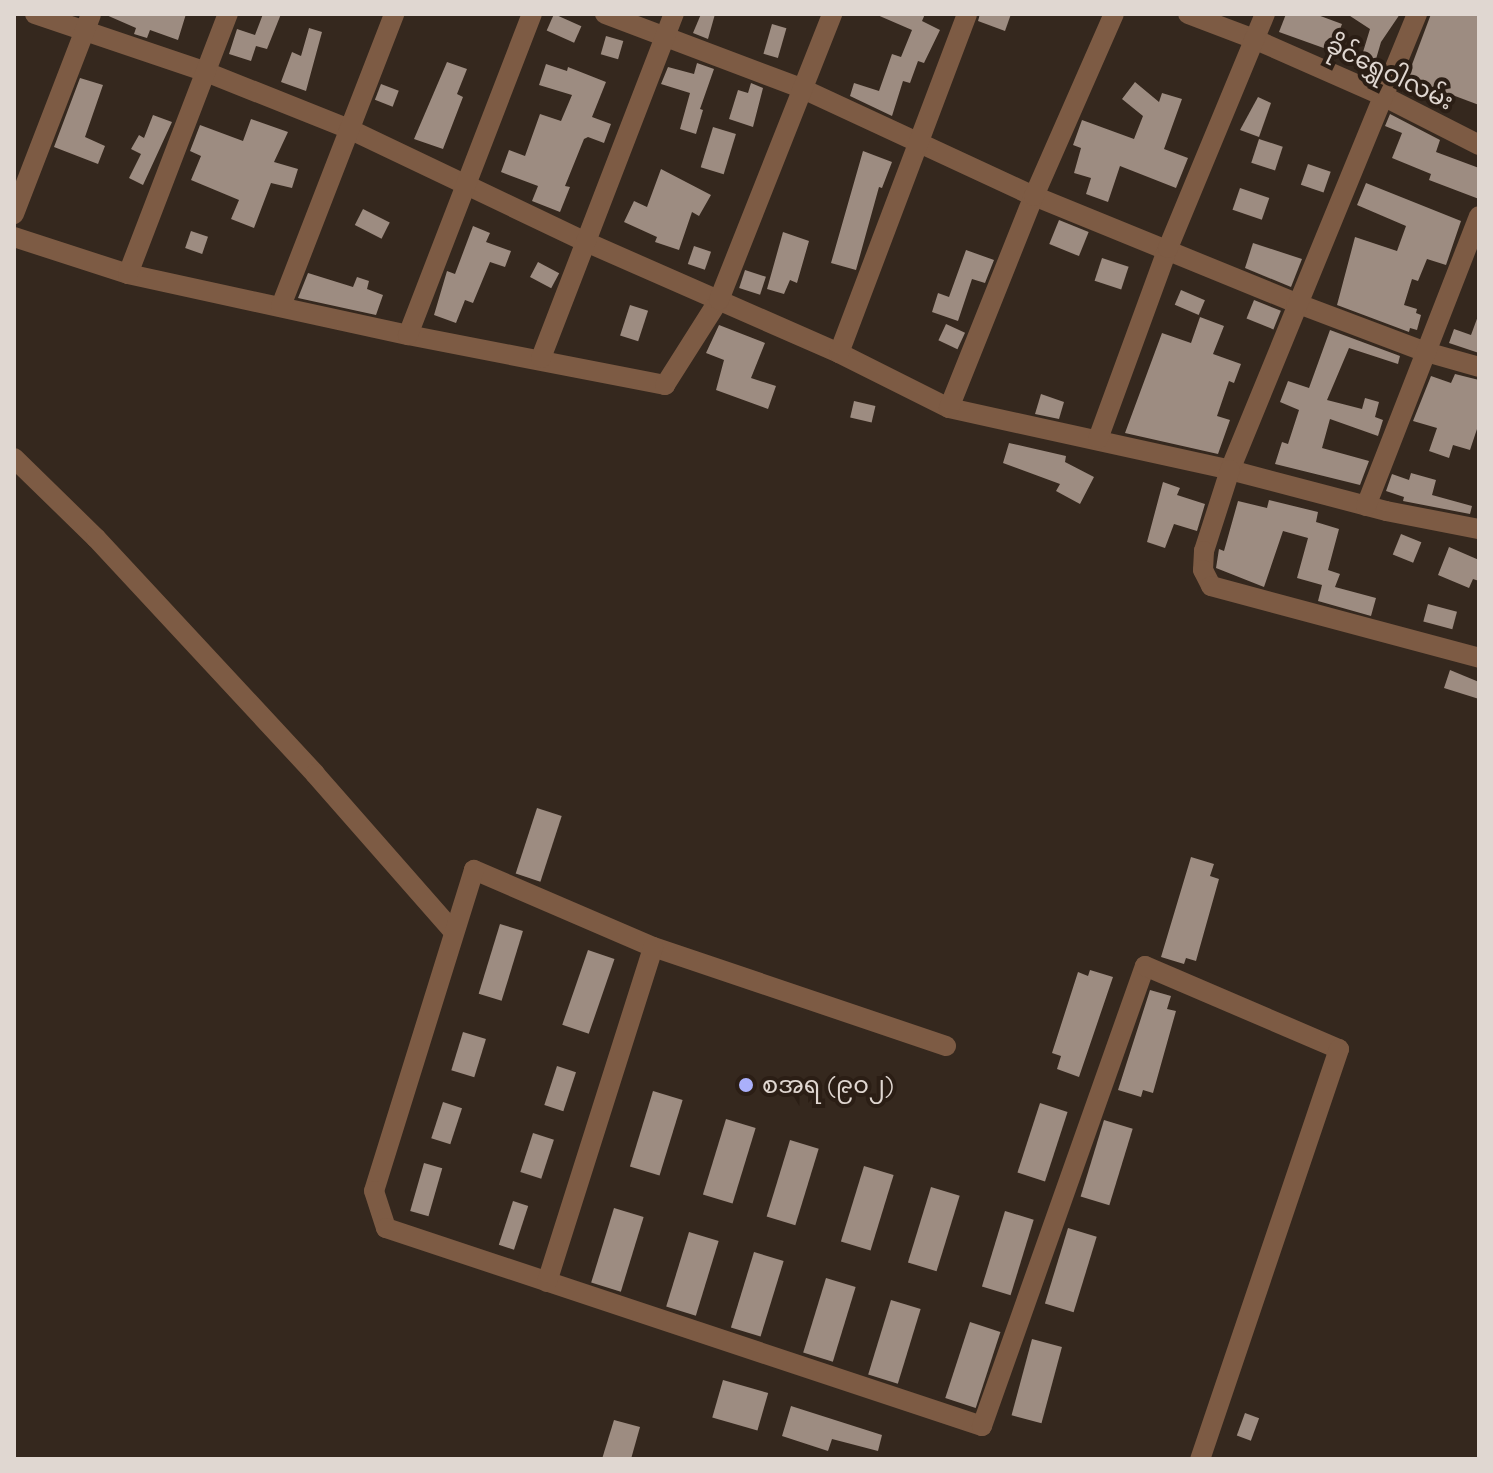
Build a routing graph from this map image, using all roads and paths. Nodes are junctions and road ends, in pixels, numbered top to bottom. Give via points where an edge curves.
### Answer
1 (35, 14) edge
2 (228, 14) edge
3 (394, 14) edge
4 (532, 14) edge
5 (605, 14) edge
6 (674, 14) edge
7 (832, 14) edge
8 (967, 14) edge
9 (1114, 14) edge
10 (1188, 14) edge
11 (1265, 14) edge
12 (1417, 14) edge
13 (88, 22) edge
14 (665, 37) junction
15 (1254, 39) junction
16 (206, 72) junction
17 (803, 89) junction
18 (1383, 96) junction
19 (349, 129) junction
20 (917, 142) junction
21 (1479, 145) edge
22 (466, 185) junction
23 (1034, 196) junction
24 (14, 214) edge
25 (1479, 216) edge
26 (14, 237) edge
27 (586, 242) junction
28 (1168, 248) junction
29 (128, 274) junction
30 (719, 300) junction
31 (1296, 303) junction
32 (281, 306) junction
33 (408, 335) junction
34 (1426, 352) junction
35 (839, 353) junction
36 (541, 358) junction
37 (1479, 367) edge
38 (949, 408) junction
39 (1098, 439) junction
40 (14, 458) edge
41 (1230, 470) junction
42 (1366, 506) junction
43 (1479, 529) edge
44 (1479, 658) edge
45 (454, 932) junction
46 (653, 947) junction
47 (946, 1046) dead end
48 (547, 1282) junction
49 (1200, 1459) edge

1 - 13 street
2 - 16 street
3 - 19 street
4 - 22 street
5 - 14 street
6 - 14 street
7 - 17 street
8 - 20 street
9 - 23 street
10 - 15 street, ခိုင်ရွှေဝါလမ်း
11 - 15 street
12 - 18 street
13 - 16 street
13 - 24 street
14 - 17 street
14 - 27 street
15 - 18 street, ခိုင်ရွှေဝါလမ်း
15 - 28 street
16 - 19 street
16 - 29 street
17 - 20 street
17 - 30 street
18 - 21 street, ခိုင်ရွှေဝါလမ်း
18 - 31 street
19 - 22 street
19 - 32 street
20 - 23 street
20 - 35 street
22 - 27 street
22 - 33 street
23 - 28 street
23 - 38 street
25 - 34 street
26 - 29 street
27 - 30 street
27 - 36 street
28 - 31 street
28 - 39 street
29 - 32 street
30 - 35 street
30 - 36 street via 665,385
31 - 34 street
31 - 41 street
32 - 33 street
33 - 36 street
34 - 37 street
34 - 42 street
35 - 38 street
38 - 39 street
39 - 41 street
40 - 45 street via 96,538
41 - 42 street
41 - 44 street via 1204,551 1203,570 1211,586
42 - 43 street
45 - 46 street via 474,870
45 - 48 street via 374,1191 386,1228
46 - 47 street
46 - 48 street
48 - 49 street via 982,1426 1145,966 1339,1049

